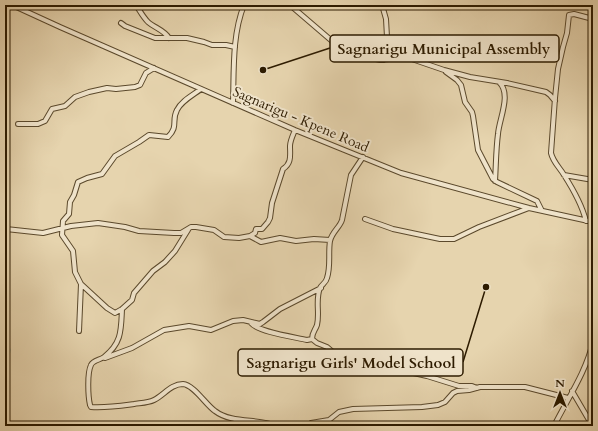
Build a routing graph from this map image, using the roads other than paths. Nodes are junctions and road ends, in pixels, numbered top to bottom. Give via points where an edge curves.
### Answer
1 (12, 5) edge
2 (136, 5) edge
3 (244, 5) edge
4 (290, 5) edge
5 (382, 5) edge
6 (593, 19) edge
7 (121, 23) dead end
8 (387, 36) junction
9 (169, 38) junction
10 (382, 42) junction
11 (235, 48) junction
12 (406, 57) junction
13 (369, 58) junction
14 (384, 60) junction
15 (154, 68) junction
16 (444, 70) junction
17 (498, 81) junction
18 (201, 89) junction
19 (554, 101) junction
20 (234, 103) junction
21 (18, 124) dead end
22 (294, 130) junction
23 (363, 157) junction
24 (564, 175) junction
25 (593, 180) edge
26 (495, 181) junction
27 (529, 208) junction
28 (540, 210) junction
29 (365, 219) dead end
30 (586, 221) junction
31 (593, 222) edge
32 (62, 228) junction
33 (6, 229) dead end
34 (188, 230) junction
35 (250, 236) junction
36 (330, 240) junction
37 (81, 284) junction
38 (320, 288) junction
39 (122, 309) junction
40 (250, 322) junction
41 (79, 331) dead end
42 (312, 339) junction
43 (593, 342) edge
44 (102, 358) junction
45 (477, 388) junction
46 (572, 391) junction
47 (568, 398) junction
48 (277, 426) edge
49 (308, 426) edge
50 (554, 426) edge
51 (590, 426) edge

1 - 15 street, Sagnarigu - Kpene Road
2 - 9 street via 149,23 166,33
3 - 11 street
4 - 13 street via 339,46
5 - 8 street
6 - 19 street via 569,15 568,33 558,69
7 - 9 street via 155,38
8 - 10 street
8 - 12 street
9 - 11 street via 187,38
10 - 13 street
10 - 14 street
11 - 20 street
12 - 14 street
12 - 16 street
13 - 14 street
15 - 18 street, Sagnarigu - Kpene Road
15 - 21 street via 146,73 140,85 107,88 81,94 65,106 52,109 45,121 38,124
16 - 17 street
16 - 26 street via 461,85 464,102 472,112 478,150
17 - 19 street via 546,92
17 - 26 street via 504,89 504,104 498,131
18 - 20 street, Sagnarigu - Kpene Road
18 - 32 street via 177,110 174,129 168,137 149,135 115,156 102,174 78,182 70,202 69,214 63,221
19 - 24 street via 551,153
20 - 22 street, Sagnarigu - Kpene Road
22 - 23 street, Sagnarigu - Kpene Road
22 - 35 street via 290,145 291,157 288,166 283,169 270,218 266,226 256,229
23 - 27 street, Sagnarigu - Kpene Road via 401,173
23 - 36 street via 351,174 342,220
24 - 25 street
24 - 30 street
26 - 28 street via 537,201
27 - 28 street, Sagnarigu - Kpene Road
27 - 29 street via 454,238 440,239 393,230
28 - 30 street, Sagnarigu - Kpene Road
30 - 31 street, Sagnarigu - Kpene Road
32 - 33 street via 43,233
32 - 34 street via 98,223 139,231 181,233
32 - 37 street via 62,234 73,251 75,272
34 - 35 street via 196,227 214,230 224,237
34 - 39 street via 175,251 153,271 134,293 132,300
35 - 36 street via 261,242 280,238 296,241
36 - 38 street via 327,278
37 - 39 street via 112,312
37 - 41 street
38 - 40 street via 280,309 260,324
38 - 42 street via 317,301 318,318
39 - 44 street via 118,341
40 - 42 street via 254,327
40 - 44 street via 233,321 211,330 197,326 169,328 132,348
42 - 45 street via 352,364 378,365 459,386
43 - 46 street via 588,360
44 - 48 street via 92,362 90,366 88,390 91,407 146,403 172,386 182,384 189,385 215,411 224,415
45 - 47 street via 525,387
45 - 49 street via 457,391 438,405 353,409 339,412 329,420 311,423
46 - 47 street
46 - 51 street via 590,420
47 - 50 street

